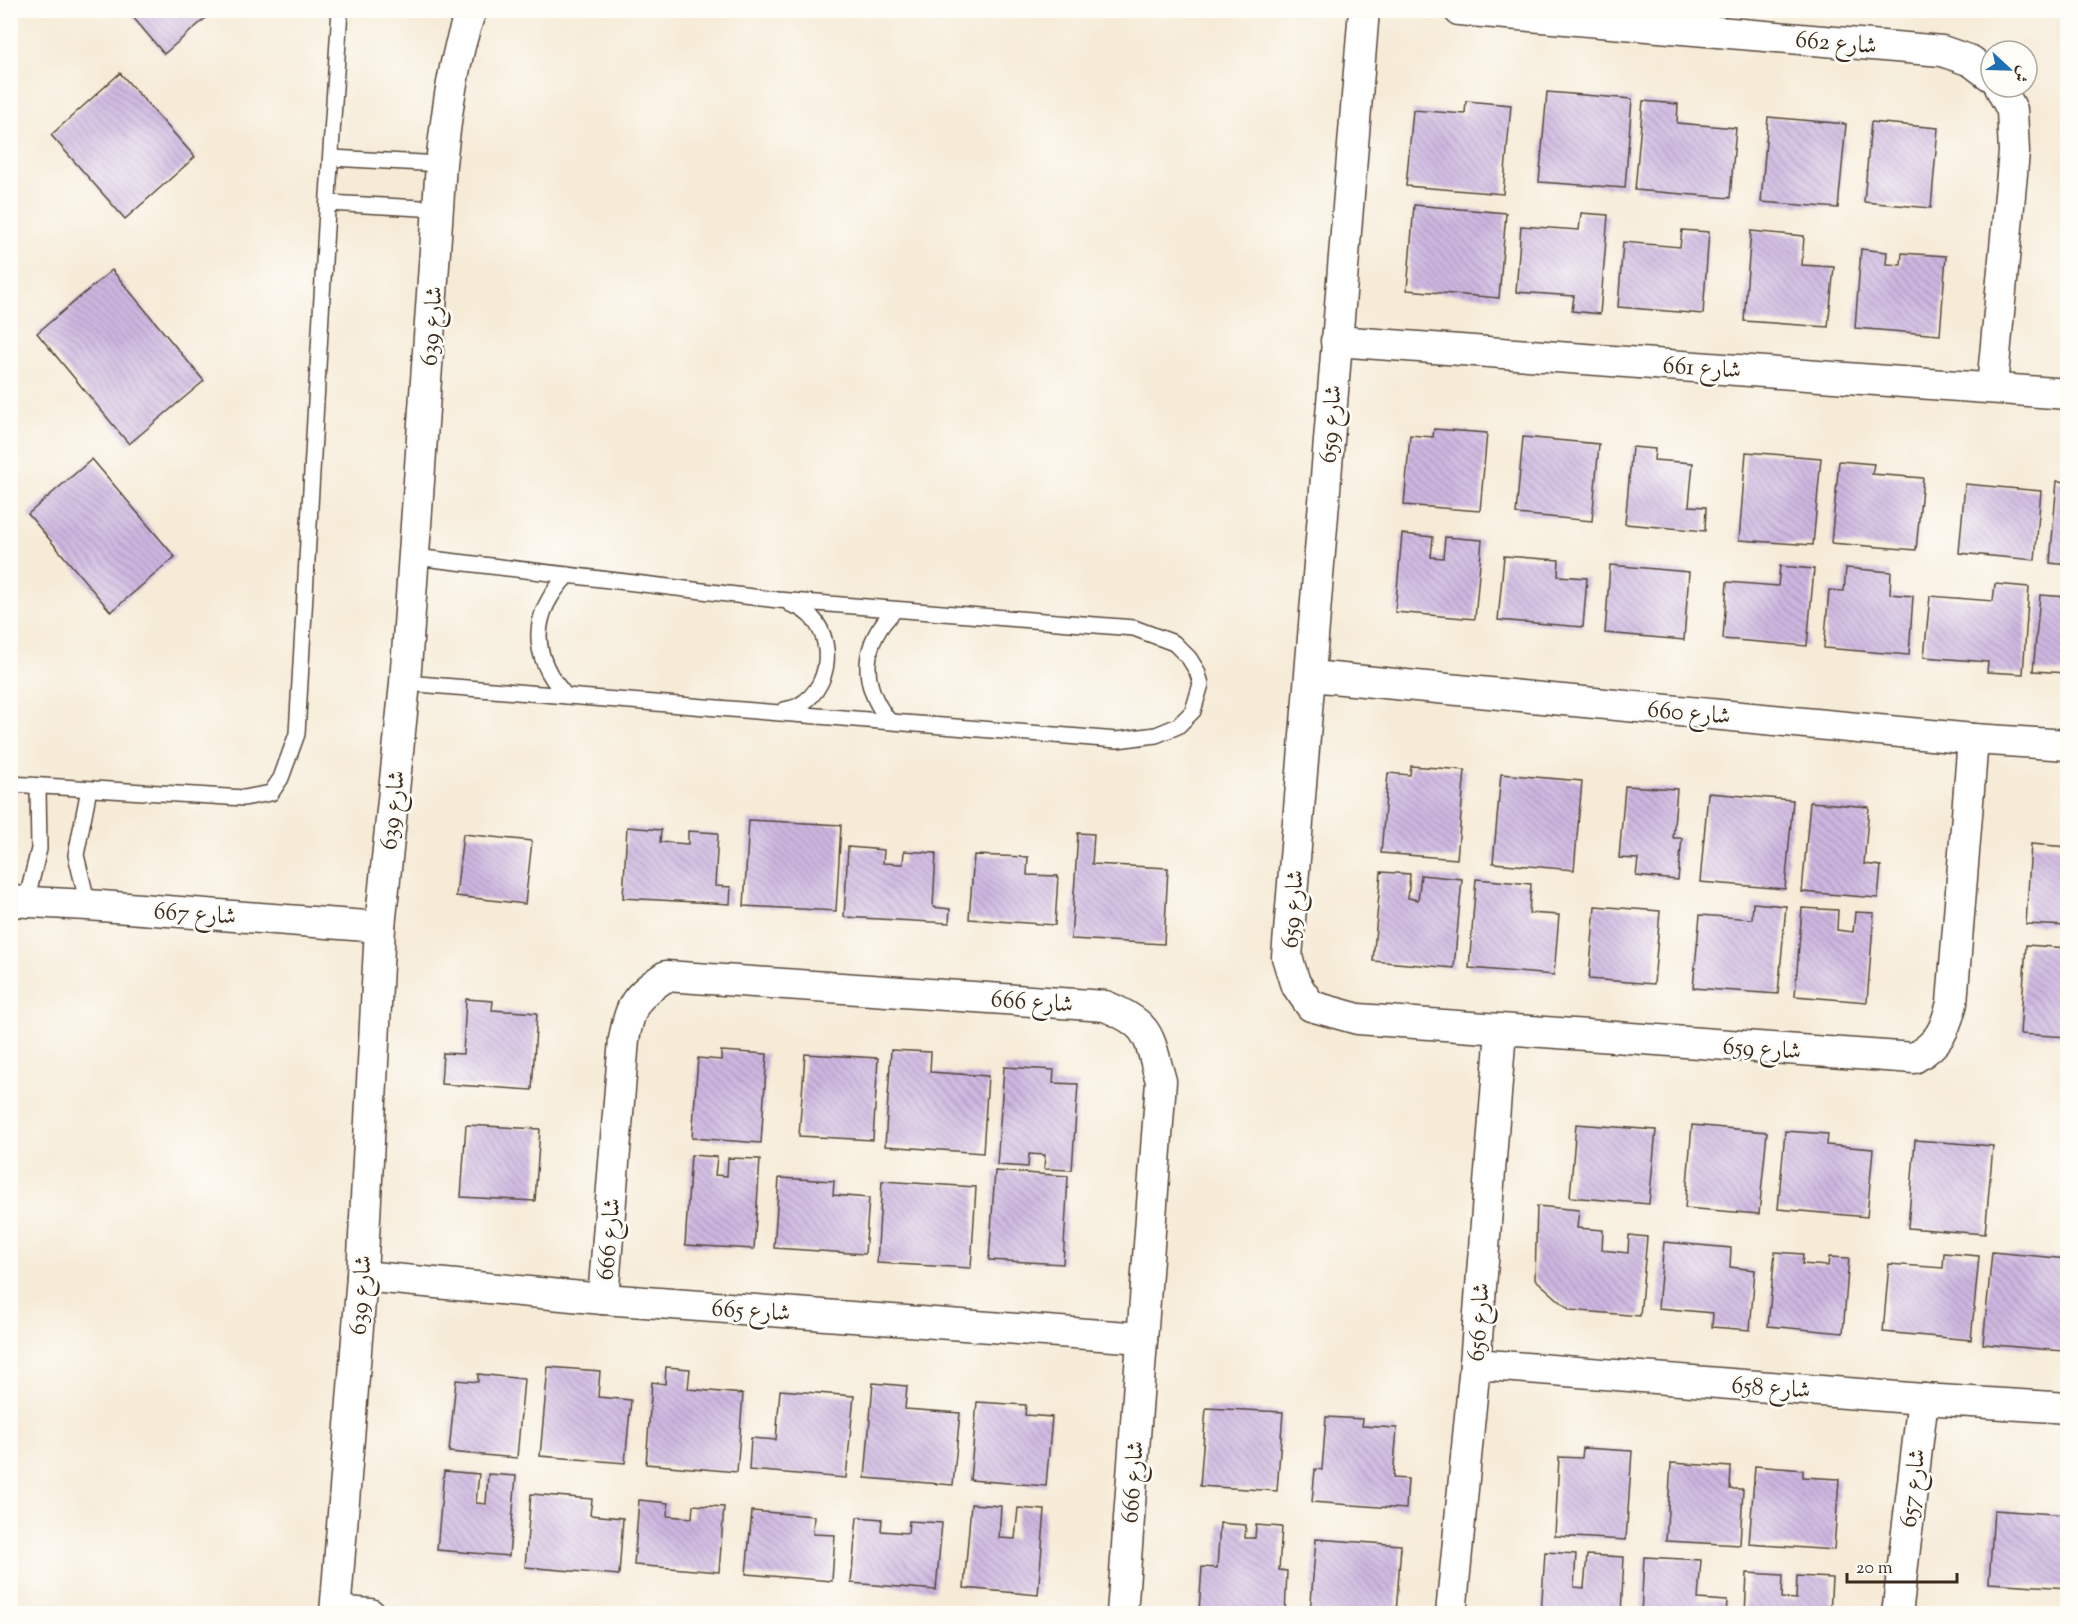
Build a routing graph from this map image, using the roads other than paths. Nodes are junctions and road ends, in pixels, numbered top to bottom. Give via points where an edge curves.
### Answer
1 (340, 10) edge
2 (471, 10) edge
3 (1364, 10) edge
4 (1459, 10) edge
5 (1979, 67) edge
6 (2006, 99) edge
7 (332, 158) junction
8 (441, 164) junction
9 (328, 203) junction
10 (439, 209) junction
11 (1336, 341) junction
12 (1992, 387) junction
13 (2067, 394) edge
14 (415, 557) junction
15 (568, 575) junction
16 (778, 600) junction
17 (895, 610) junction
18 (1311, 676) junction
19 (405, 683) junction
20 (566, 696) junction
21 (778, 712) junction
22 (889, 721) junction
23 (1973, 739) junction
24 (2067, 745) edge
25 (10, 784) edge
26 (38, 787) junction
27 (88, 789) junction
28 (18, 902) edge
29 (88, 905) junction
30 (380, 927) junction
31 (1500, 1030) junction
32 (362, 1276) junction
33 (603, 1299) junction
34 (1142, 1338) junction
35 (1475, 1364) junction
36 (1923, 1399) junction
37 (2067, 1408) edge
38 (335, 1612) edge
39 (370, 1614) edge
40 (1122, 1614) edge
41 (1451, 1614) edge
42 (1897, 1614) edge

1 - 7 lane
2 - 8 street, شارع 639 via 459,43
3 - 11 street, شارع 659
4 - 5 street, شارع 662 via 1942,51
6 - 12 street via 2012,110 2014,152
7 - 8 lane
7 - 9 lane
8 - 10 street, شارع 639
9 - 10 lane
9 - 27 lane via 297,734 281,778 271,793 244,798
10 - 14 street, شارع 639
11 - 12 street, شارع 661
11 - 18 street, شارع 659
12 - 13 street, شارع 661
14 - 15 lane
14 - 19 street, شارع 639
15 - 16 lane
15 - 20 lane via 548,600 539,630 544,666
16 - 17 lane
16 - 21 lane via 797,606 813,618 824,636 828,656 824,676 814,693 798,706
17 - 22 lane via 876,633 868,663 873,694
17 - 22 lane via 1134,628 1174,643 1189,658 1201,684 1193,711 1178,726 1156,735 1117,740
18 - 23 street, شارع 660
18 - 31 street, شارع 659 via 1287,957 1295,983 1311,1006 1358,1019
19 - 20 lane
19 - 30 street, شارع 639
20 - 21 lane
21 - 22 lane
23 - 24 street, شارع 660
23 - 31 street, شارع 659 via 1952,1003 1948,1021 1930,1049 1914,1058
25 - 26 lane
26 - 27 lane
26 - 28 lane via 39,849
27 - 29 lane via 76,855
28 - 29 street, شارع 667
29 - 30 street, شارع 667
30 - 32 street, شارع 639
31 - 35 street, شارع 656
32 - 33 street, شارع 665
32 - 38 street, شارع 639
33 - 34 street, شارع 665
33 - 34 street, شارع 666 via 627,1022 635,1000 666,976 1094,1005 1130,1016 1148,1034 1161,1081
34 - 40 street, شارع 666
35 - 36 street, شارع 658
35 - 41 street, شارع 656
36 - 37 street, شارع 658
36 - 42 street, شارع 657
38 - 39 street

